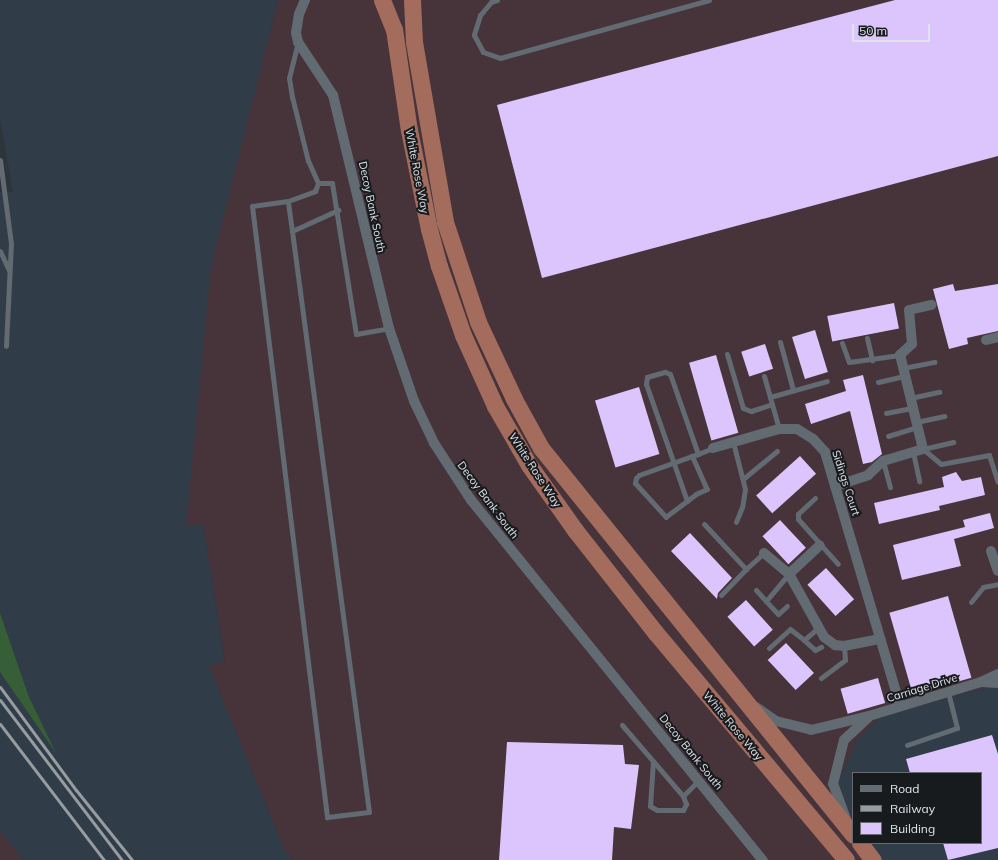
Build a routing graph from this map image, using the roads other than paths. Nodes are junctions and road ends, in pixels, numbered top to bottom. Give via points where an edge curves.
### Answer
1 (305, 0) edge
2 (382, 0) edge
3 (412, 0) edge
4 (497, 0) edge
5 (709, 0) edge
6 (298, 42) junction
7 (0, 160) edge
8 (318, 183) junction
9 (288, 201) junction
10 (338, 210) junction
11 (292, 231) junction
12 (0, 251) edge
13 (10, 272) junction
14 (931, 305) dead end
15 (389, 328) junction
16 (998, 337) edge
17 (867, 338) dead end
18 (986, 340) dead end
19 (780, 342) dead end
20 (842, 343) dead end
21 (6, 346) dead end
22 (728, 354) dead end
23 (900, 355) junction
24 (872, 360) junction
25 (934, 362) dead end
26 (904, 372) junction
27 (764, 376) dead end
28 (827, 381) dead end
29 (878, 382) dead end
30 (793, 390) junction
31 (939, 392) dead end
32 (770, 397) junction
33 (910, 398) junction
34 (772, 404) junction
35 (912, 408) junction
36 (886, 413) dead end
37 (944, 416) dead end
38 (916, 425) junction
39 (779, 429) junction
40 (888, 436) dead end
41 (733, 442) junction
42 (953, 442) dead end
43 (713, 448) joint
44 (918, 450) junction
45 (777, 451) dead end
46 (698, 454) junction
47 (692, 456) junction
48 (883, 461) junction
49 (673, 462) junction
50 (743, 479) junction
51 (919, 480) dead end
52 (998, 482) edge
53 (835, 486) junction
54 (890, 487) dead end
55 (815, 498) dead end
56 (687, 501) junction
57 (736, 522) dead end
58 (704, 524) dead end
59 (820, 545) junction
60 (991, 551) dead end
61 (764, 553) joint
62 (838, 564) dead end
63 (746, 569) junction
64 (998, 571) edge
65 (789, 574) junction
66 (998, 584) edge
67 (756, 590) dead end
68 (722, 595) dead end
69 (766, 601) junction
70 (971, 602) dead end
71 (787, 606) dead end
72 (819, 627) junction
73 (880, 639) junction
74 (804, 640) junction
75 (844, 646) junction
76 (821, 647) dead end
77 (769, 648) dead end
78 (998, 674) edge
79 (821, 678) dead end
80 (981, 682) junction
81 (998, 683) edge
82 (948, 691) junction
83 (737, 692) junction
84 (900, 706) junction
85 (869, 716) junction
86 (622, 725) dead end
87 (907, 745) dead end
88 (653, 761) junction
89 (698, 780) junction
90 (683, 796) junction
91 (852, 831) edge
92 (852, 834) edge
93 (861, 844) edge
94 (763, 860) edge
95 (846, 860) edge
96 (874, 860) edge

1 - 6 street, Decoy Bank South via 299,14 296,33
2 - 95 highway, White Rose Way via 394,30 409,130 439,266 463,335 495,406 529,465 575,530 655,632
3 - 83 highway, White Rose Way via 414,42 446,222 465,287 495,360 541,448
4 - 5 lane via 491,2 480,15 474,35 482,52 500,58
6 - 8 lane via 290,78 292,97 308,161
6 - 15 street, Decoy Bank South via 326,83 339,113 375,278
7 - 13 lane via 11,243
8 - 9 lane via 315,191
8 - 10 lane via 332,183
9 - 11 lane
9 - 11 lane via 252,206 327,817 369,812
10 - 11 lane
10 - 15 lane via 356,334
12 - 13 lane
13 - 21 lane
14 - 23 street via 909,310 912,344
15 - 89 street, Decoy Bank South via 414,401 434,443 462,488
16 - 18 street
17 - 24 lane
19 - 30 lane
20 - 24 lane via 849,362
22 - 34 lane via 743,408 751,411
23 - 24 lane
23 - 26 street
25 - 26 lane
26 - 29 lane
26 - 33 street
27 - 32 lane
28 - 30 lane
30 - 32 lane
31 - 33 lane
32 - 34 lane
33 - 35 street
34 - 39 lane
35 - 36 lane
35 - 38 street
37 - 38 lane
38 - 40 lane
38 - 44 street
39 - 41 street, Sidings Court
39 - 53 street, Sidings Court via 797,429 813,439 825,452
41 - 43 street, Sidings Court
41 - 50 lane
42 - 44 lane
43 - 46 lane
44 - 48 street
44 - 51 lane
44 - 52 lane via 941,464 989,455
45 - 50 lane
46 - 47 lane
46 - 49 lane via 670,374 665,372 647,377 646,384
47 - 49 lane
47 - 56 lane via 707,489
48 - 53 street via 868,475
48 - 54 lane
49 - 56 lane
49 - 56 lane via 639,475 635,483 666,517
50 - 57 lane via 744,497
53 - 73 street, Sidings Court
55 - 59 lane via 798,516
58 - 63 lane
59 - 62 lane
59 - 65 street
60 - 64 street
61 - 63 lane
61 - 65 street
63 - 68 lane
65 - 69 lane
65 - 72 street
66 - 70 lane via 983,587
67 - 69 lane
69 - 71 lane via 778,614
72 - 74 lane
72 - 75 street via 824,637 834,645
73 - 75 street
73 - 84 street, Sidings Court
74 - 76 lane via 815,650
74 - 77 lane via 790,629
75 - 79 lane via 845,660
78 - 80 street, Carriage Drive
80 - 81 street, Carriage Drive
80 - 82 street, Carriage Drive
82 - 84 street, Carriage Drive
82 - 87 lane via 957,728
83 - 85 street, Carriage Drive via 776,721 811,730
83 - 92 highway, White Rose Way
84 - 85 street, Carriage Drive
85 - 91 street, Carriage Drive via 844,740 833,784
86 - 88 lane
88 - 90 lane
88 - 90 lane via 650,806 657,810 683,810 686,804
89 - 90 lane
89 - 94 street, Decoy Bank South
93 - 96 highway, White Rose Way

